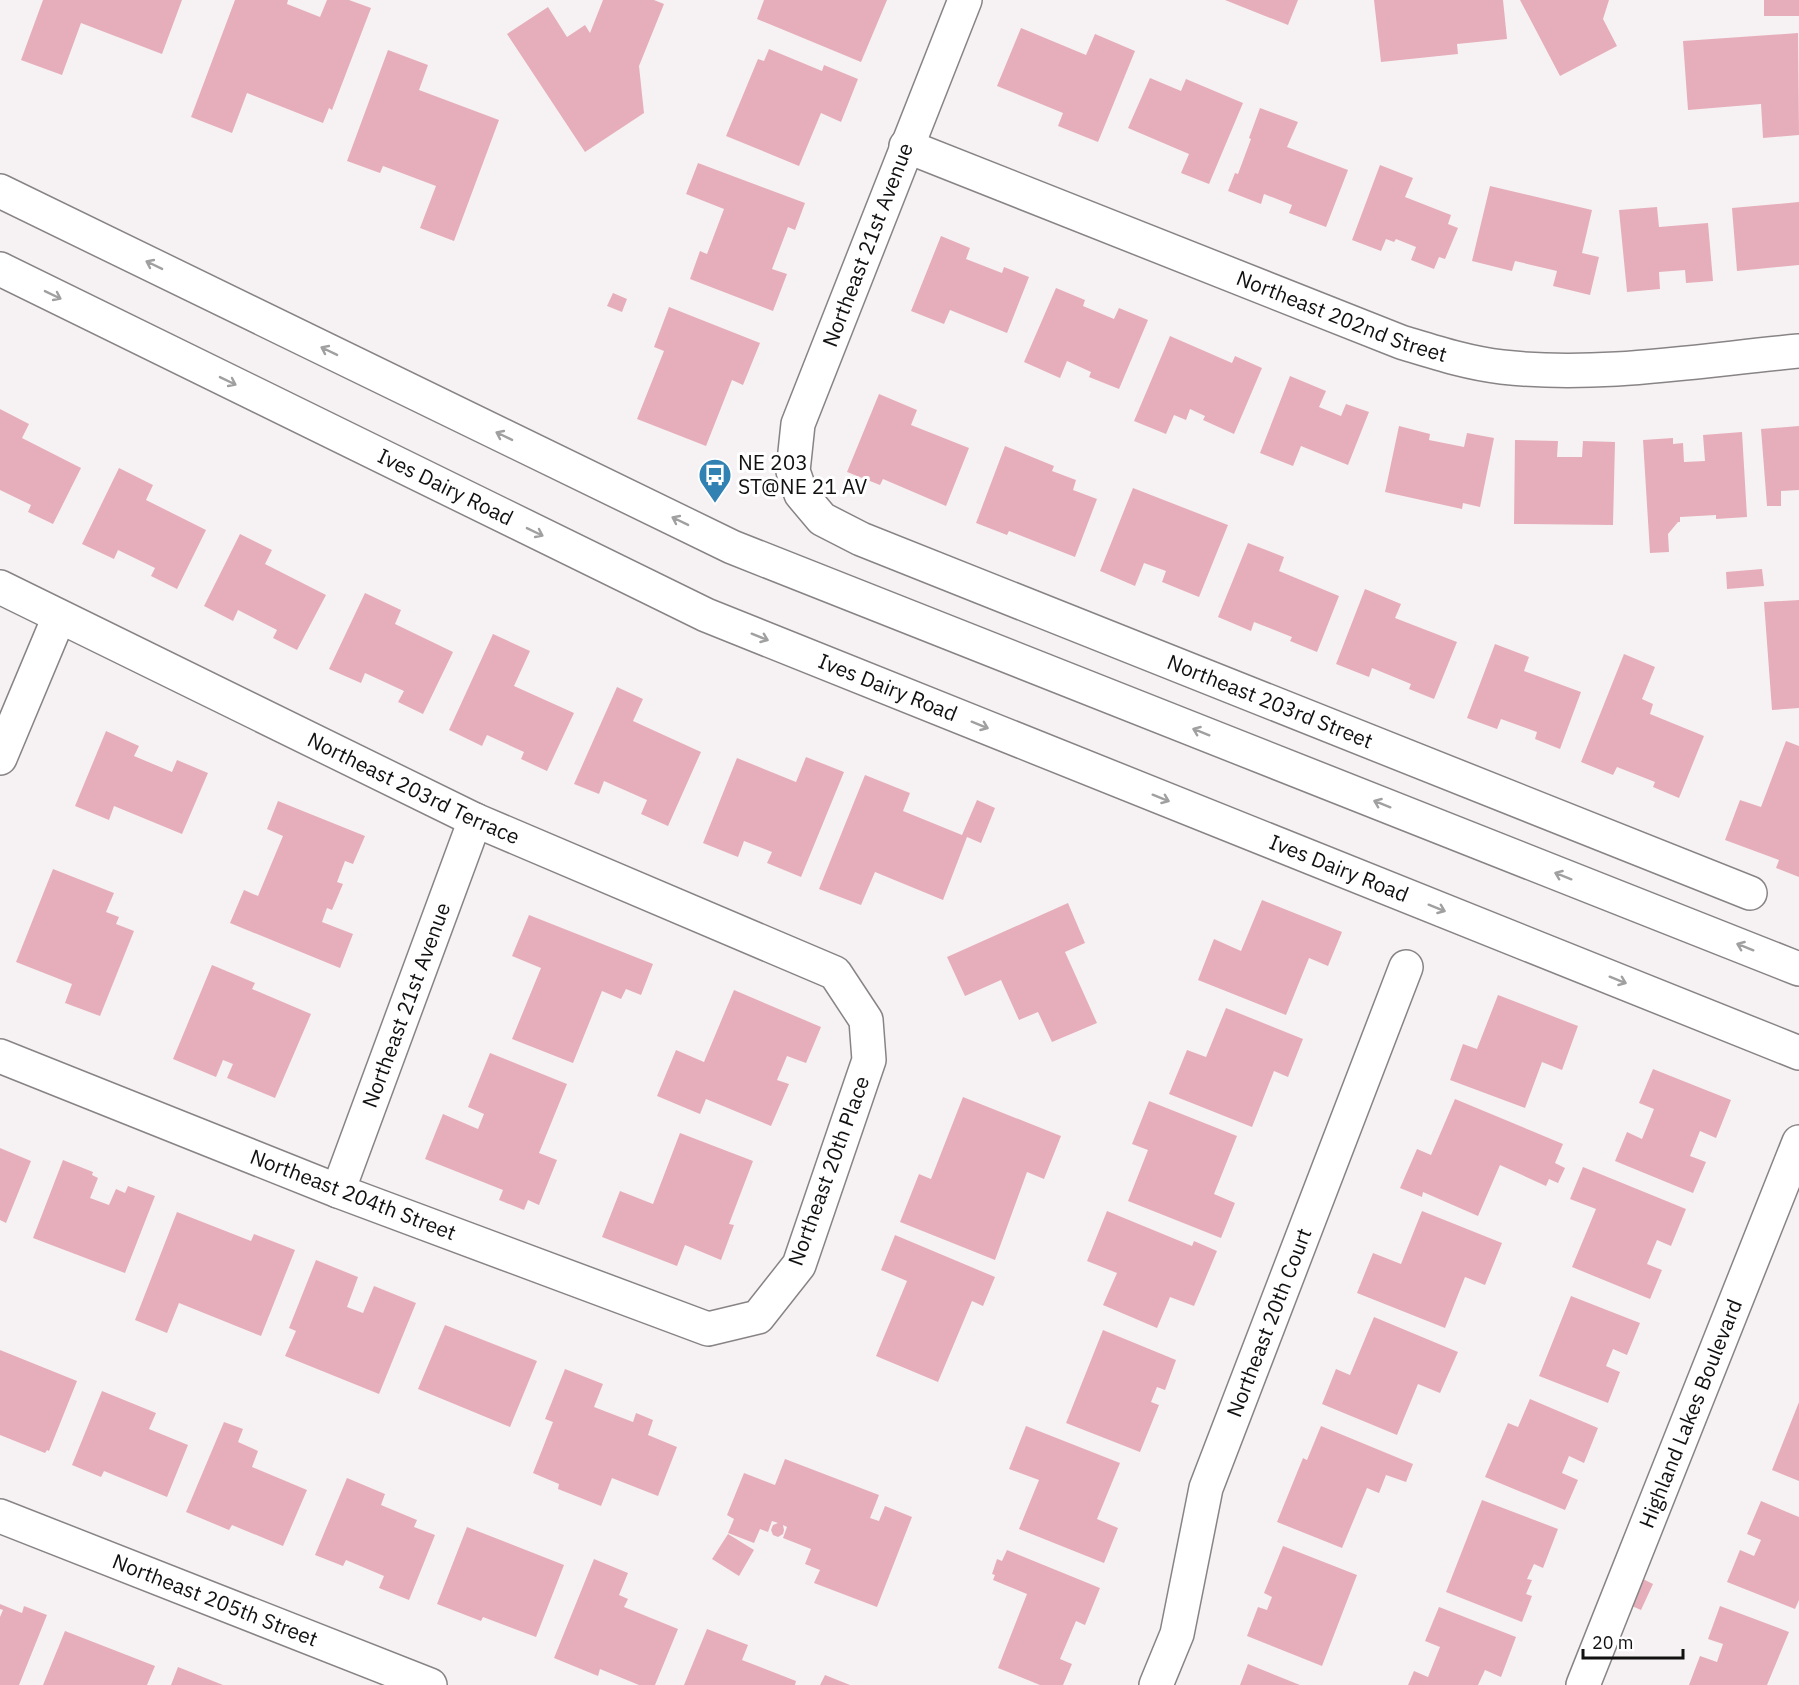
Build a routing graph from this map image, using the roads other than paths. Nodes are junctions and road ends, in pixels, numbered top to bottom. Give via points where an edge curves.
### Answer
1 (965, 0) edge
2 (906, 146) junction
3 (0, 191) edge
4 (0, 269) edge
5 (1799, 351) edge
6 (801, 494) joint
7 (0, 586) edge
8 (59, 617) junction
9 (0, 758) edge
10 (475, 820) junction
11 (1750, 893) dead end
12 (1406, 967) dead end
13 (1799, 969) edge
14 (835, 973) joint
15 (1799, 1053) edge
16 (0, 1056) edge
17 (1799, 1142) edge
18 (338, 1191) junction
19 (708, 1329) joint
20 (0, 1516) edge
21 (430, 1685) edge
22 (1156, 1685) edge
23 (1583, 1685) edge

1 - 2 street, Northeast 21st Avenue
2 - 5 street, Northeast 202nd Street via 1401,342 1460,360 1553,370 1638,367
2 - 6 street, Northeast 21st Avenue via 798,424 792,471
13 -> 3 street via 732,547
4 -> 15 street, Ives Dairy Road via 706,615
6 - 11 street, Northeast 203rd Street via 822,519 861,539
7 - 8 street, Northeast 203rd Terrace
8 - 9 street
8 - 10 street, Northeast 203rd Terrace
10 - 14 street, Northeast 203rd Terrace
10 - 18 street, Northeast 21st Avenue
12 - 22 street, Northeast 20th Court via 1206,1488 1177,1634
14 - 19 street, Northeast 20th Place via 866,1020 869,1060 799,1264 758,1317
16 - 18 street, Northeast 204th Street
17 - 23 street, Highland Lakes Boulevard
18 - 19 street, Northeast 204th Street
20 - 21 street, Northeast 205th Street

